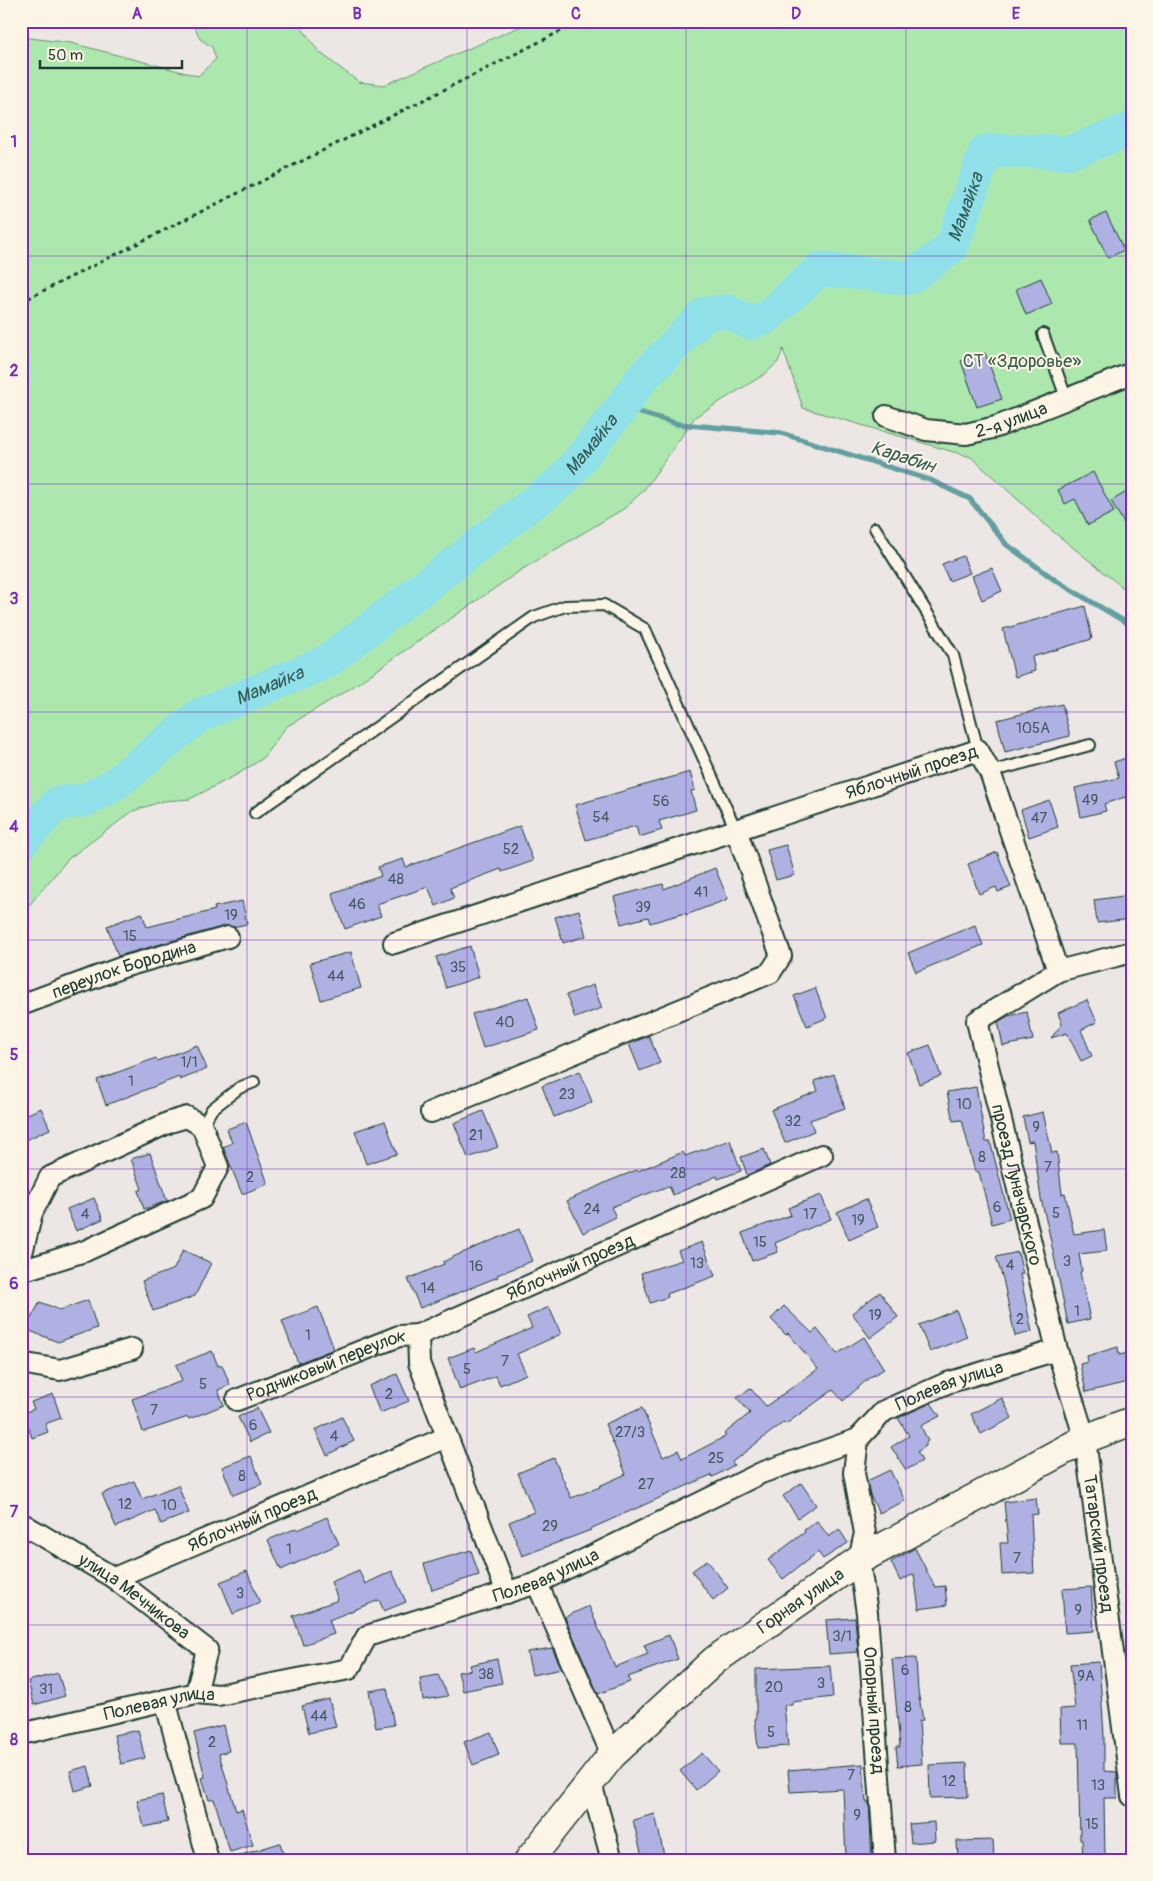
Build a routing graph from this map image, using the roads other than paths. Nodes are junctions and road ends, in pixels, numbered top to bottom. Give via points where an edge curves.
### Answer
1 (1043, 334) dead end
2 (1132, 373) edge
3 (1066, 400) junction
4 (886, 416) dead end
5 (875, 528) dead end
6 (1090, 745) dead end
7 (978, 750) junction
8 (990, 772) junction
9 (255, 813) dead end
10 (736, 830) junction
11 (228, 937) dead end
12 (394, 943) dead end
13 (1132, 952) edge
14 (1058, 971) junction
15 (21, 1005) edge
16 (254, 1082) dead end
17 (431, 1112) dead end
18 (202, 1126) junction
19 (822, 1155) dead end
20 (22, 1265) edge
21 (418, 1335) junction
22 (132, 1349) dead end
23 (1057, 1350) junction
24 (21, 1363) edge
25 (237, 1400) dead end
26 (1132, 1421) edge
27 (447, 1437) junction
28 (858, 1438) junction
29 (1085, 1439) junction
30 (21, 1523) edge
31 (859, 1560) junction
32 (114, 1578) junction
33 (537, 1583) junction
34 (507, 1593) junction
35 (196, 1693) junction
36 (165, 1700) junction
37 (21, 1734) edge
38 (612, 1755) junction
39 (591, 1783) junction
40 (1132, 1796) edge
41 (208, 1860) edge
42 (529, 1860) edge
43 (612, 1860) edge
44 (886, 1860) edge

1 - 3 lane
2 - 3 street, 2-я улица
3 - 4 street, 2-я улица via 996,427 966,434 926,430
5 - 7 lane via 953,655
6 - 8 lane
7 - 8 street, Яблочный проезд
7 - 10 street, Яблочный проезд
8 - 14 street, Яблочный проезд
9 - 10 lane via 534,617 565,606 604,605 645,628
10 - 12 street, Яблочный проезд
10 - 17 street via 781,956 770,973
11 - 15 street, переулок Бородина via 123,967
13 - 14 street
14 - 23 street, проезд Луначарского via 977,1021
16 - 18 lane via 239,1088 212,1108
18 - 20 street via 187,1117 170,1122 50,1177 32,1213
18 - 20 street via 218,1167 202,1198 85,1251
19 - 21 street, Яблочный проезд
21 - 25 street, Родниковый переулок via 399,1336
21 - 27 street via 419,1363
22 - 24 street via 60,1370
23 - 28 street, Полевая улица via 947,1383 884,1411
23 - 29 street, проезд Луначарского
26 - 29 street, Горная улица
27 - 32 street, Яблочный проезд
27 - 34 street
28 - 31 street via 854,1473 865,1533
28 - 33 street, Полевая улица via 761,1473
29 - 31 street, Горная улица
29 - 40 street, Татарский проезд
30 - 32 street, улица Мечникова
31 - 38 street, Горная улица via 715,1660
31 - 44 street, Опорный проезд via 867,1613
32 - 35 street, улица Мечникова via 206,1650
33 - 34 street, Полевая улица
33 - 38 street
34 - 35 street, Полевая улица via 366,1636 349,1670 218,1695
35 - 36 street, Полевая улица
36 - 37 street, Полевая улица
36 - 41 street
38 - 39 street, Горная улица
39 - 42 street, Горная улица
39 - 43 street

